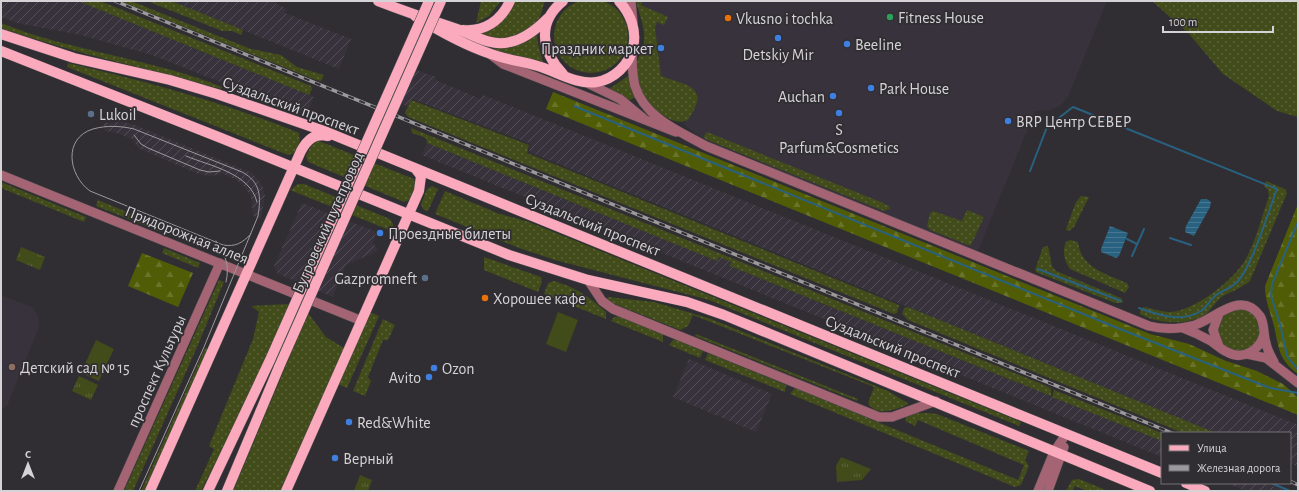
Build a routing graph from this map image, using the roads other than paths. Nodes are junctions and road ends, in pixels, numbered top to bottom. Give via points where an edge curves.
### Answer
1 (378, 1) edge
2 (429, 1) edge
3 (441, 1) edge
4 (510, 1) edge
5 (552, 1) edge
6 (563, 1) edge
7 (619, 1) edge
8 (631, 1) edge
9 (550, 15) junction
10 (415, 16) junction
11 (459, 30) junction
12 (1, 34) edge
13 (634, 34) junction
14 (1, 51) edge
15 (632, 52) junction
16 (490, 54) junction
17 (566, 76) junction
18 (585, 82) junction
19 (647, 122) junction
20 (689, 136) junction
21 (340, 138) junction
22 (294, 167) junction
23 (415, 168) junction
24 (1, 175) edge
25 (409, 214) junction
26 (220, 263) junction
27 (247, 275) junction
28 (588, 280) junction
29 (1219, 314) junction
30 (362, 321) junction
31 (1183, 328) junction
32 (1264, 334) junction
33 (1219, 346) junction
34 (1247, 354) junction
35 (1274, 362) junction
36 (1298, 383) edge
37 (936, 402) junction
38 (1066, 434) junction
39 (1058, 454) junction
40 (1161, 473) edge
41 (1188, 484) edge
42 (153, 488) edge
43 (1137, 488) edge
44 (118, 491) edge
45 (208, 491) edge
46 (227, 491) edge
47 (286, 491) edge
48 (1038, 491) edge
49 (1048, 491) edge
50 (1150, 491) edge
51 (1205, 491) edge

1 - 10 main road
2 - 45 main road, Бугровский путепровод, bridge via 270,360
3 - 46 main road, Бугровский путепровод, bridge
4 - 11 main road via 501,16 492,24 481,30
5 - 9 main road
6 - 9 main road
7 - 13 main road via 627,9
8 - 13 street
9 - 11 main road via 530,34 509,43 485,41
9 - 17 main road via 545,30 549,56
10 - 11 main road
10 - 16 main road via 445,35
12 - 21 main road, Суздальский проспект via 74,58 170,80 216,94
13 - 15 main road
14 - 22 main road
15 - 18 main road via 626,63 613,75 597,82
15 - 20 street via 635,85 646,108
16 - 17 main road
16 - 19 street via 503,64
17 - 18 main road
18 - 19 street via 630,106
19 - 20 street
20 - 31 street via 709,147 1149,326 1165,329
21 - 22 main road via 322,135 311,138 304,145
21 - 23 main road, Суздальский проспект
22 - 25 main road
22 - 27 main road
23 - 25 main road via 422,180
23 - 38 main road, Суздальский проспект
24 - 26 street, Придорожная аллея
25 - 28 main road via 509,255
25 - 30 main road
26 - 27 street, Придорожная аллея
26 - 44 street, проспект Культуры
27 - 30 street, Придорожная аллея
27 - 42 main road
28 - 37 main road via 687,302
28 - 37 street via 602,301 613,309 879,417 892,417
29 - 31 street
29 - 32 street via 1230,306 1249,307 1262,320
29 - 33 street via 1213,330
30 - 47 main road
31 - 33 street
32 - 34 street via 1256,348
32 - 35 street
33 - 34 street via 1232,354
34 - 35 street via 1261,356
35 - 36 street
37 - 39 main road
38 - 39 street
38 - 40 main road, Суздальский проспект
39 - 43 main road
39 - 48 street
39 - 49 street
41 - 51 main road
43 - 50 main road

